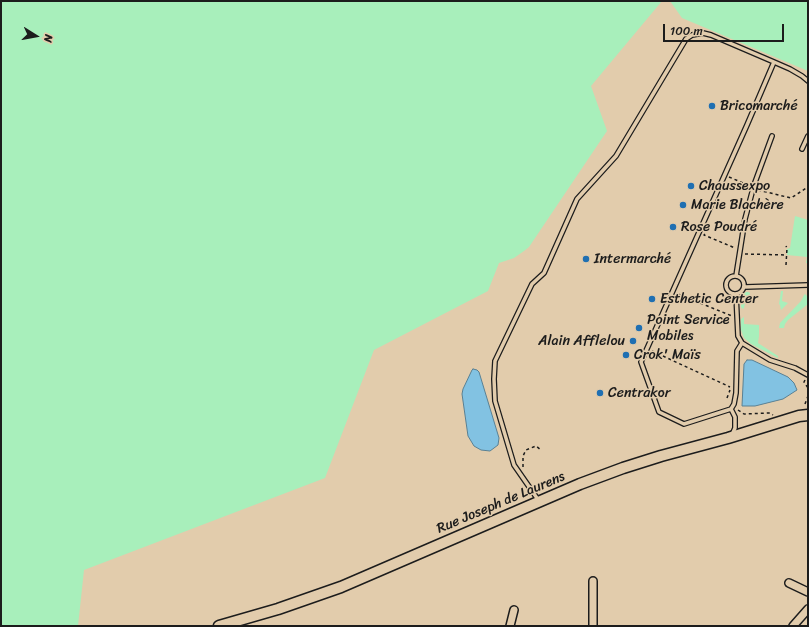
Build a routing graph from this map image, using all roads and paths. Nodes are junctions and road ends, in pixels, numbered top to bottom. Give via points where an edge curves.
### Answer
1 (774, 62) junction
2 (808, 81) edge
3 (772, 136) dead end
4 (808, 136) edge
5 (802, 149) dead end
6 (725, 175) junction
7 (808, 186) edge
8 (753, 187) junction
9 (786, 246) dead end
10 (786, 266) dead end
11 (736, 276) junction
12 (808, 285) edge
13 (745, 287) junction
14 (672, 293) junction
15 (736, 294) junction
16 (737, 318) junction
17 (742, 343) junction
18 (647, 349) junction
19 (808, 375) edge
20 (805, 380) dead end
21 (808, 388) edge
22 (808, 396) edge
23 (727, 398) dead end
24 (806, 406) edge
25 (732, 408) junction
26 (803, 415) edge
27 (773, 416) dead end
28 (728, 438) junction
29 (541, 450) dead end
30 (526, 482) junction
31 (540, 502) junction
32 (593, 581) dead end
33 (789, 583) dead end
34 (808, 592) edge
35 (808, 609) edge
36 (514, 610) dead end
37 (219, 626) edge
38 (510, 626) edge
39 (593, 626) edge
40 (793, 626) edge

1 - 2 lane
1 - 6 lane
1 - 30 lane via 711,35 703,33 686,39 616,156 577,199 544,273 532,284 495,361 495,400 514,465
3 - 8 lane
4 - 5 lane
6 - 8 path
6 - 14 lane
7 - 8 path via 791,198
8 - 11 lane
9 - 10 path
11 - 13 lane via 742,278
11 - 15 lane via 728,280 726,285 728,291
12 - 13 lane
13 - 15 lane via 742,292
14 - 16 path
14 - 18 lane
15 - 16 lane
16 - 17 lane via 738,336
17 - 19 lane via 770,360
17 - 25 lane via 737,351 736,388
18 - 23 path via 731,388
18 - 25 lane via 641,362 659,412 684,424
20 - 21 path
22 - 24 path
24 - 26 main road, Rue Joseph de Laurens
25 - 27 path via 744,414 770,413
25 - 28 lane via 735,428
26 - 28 main road, Rue Joseph de Laurens
28 - 31 main road, Rue Joseph de Laurens via 623,468
29 - 30 path via 536,446 526,450 523,456
30 - 31 lane
31 - 37 main road, Rue Joseph de Laurens via 341,587
32 - 39 street
33 - 34 street
35 - 40 street
36 - 38 street

